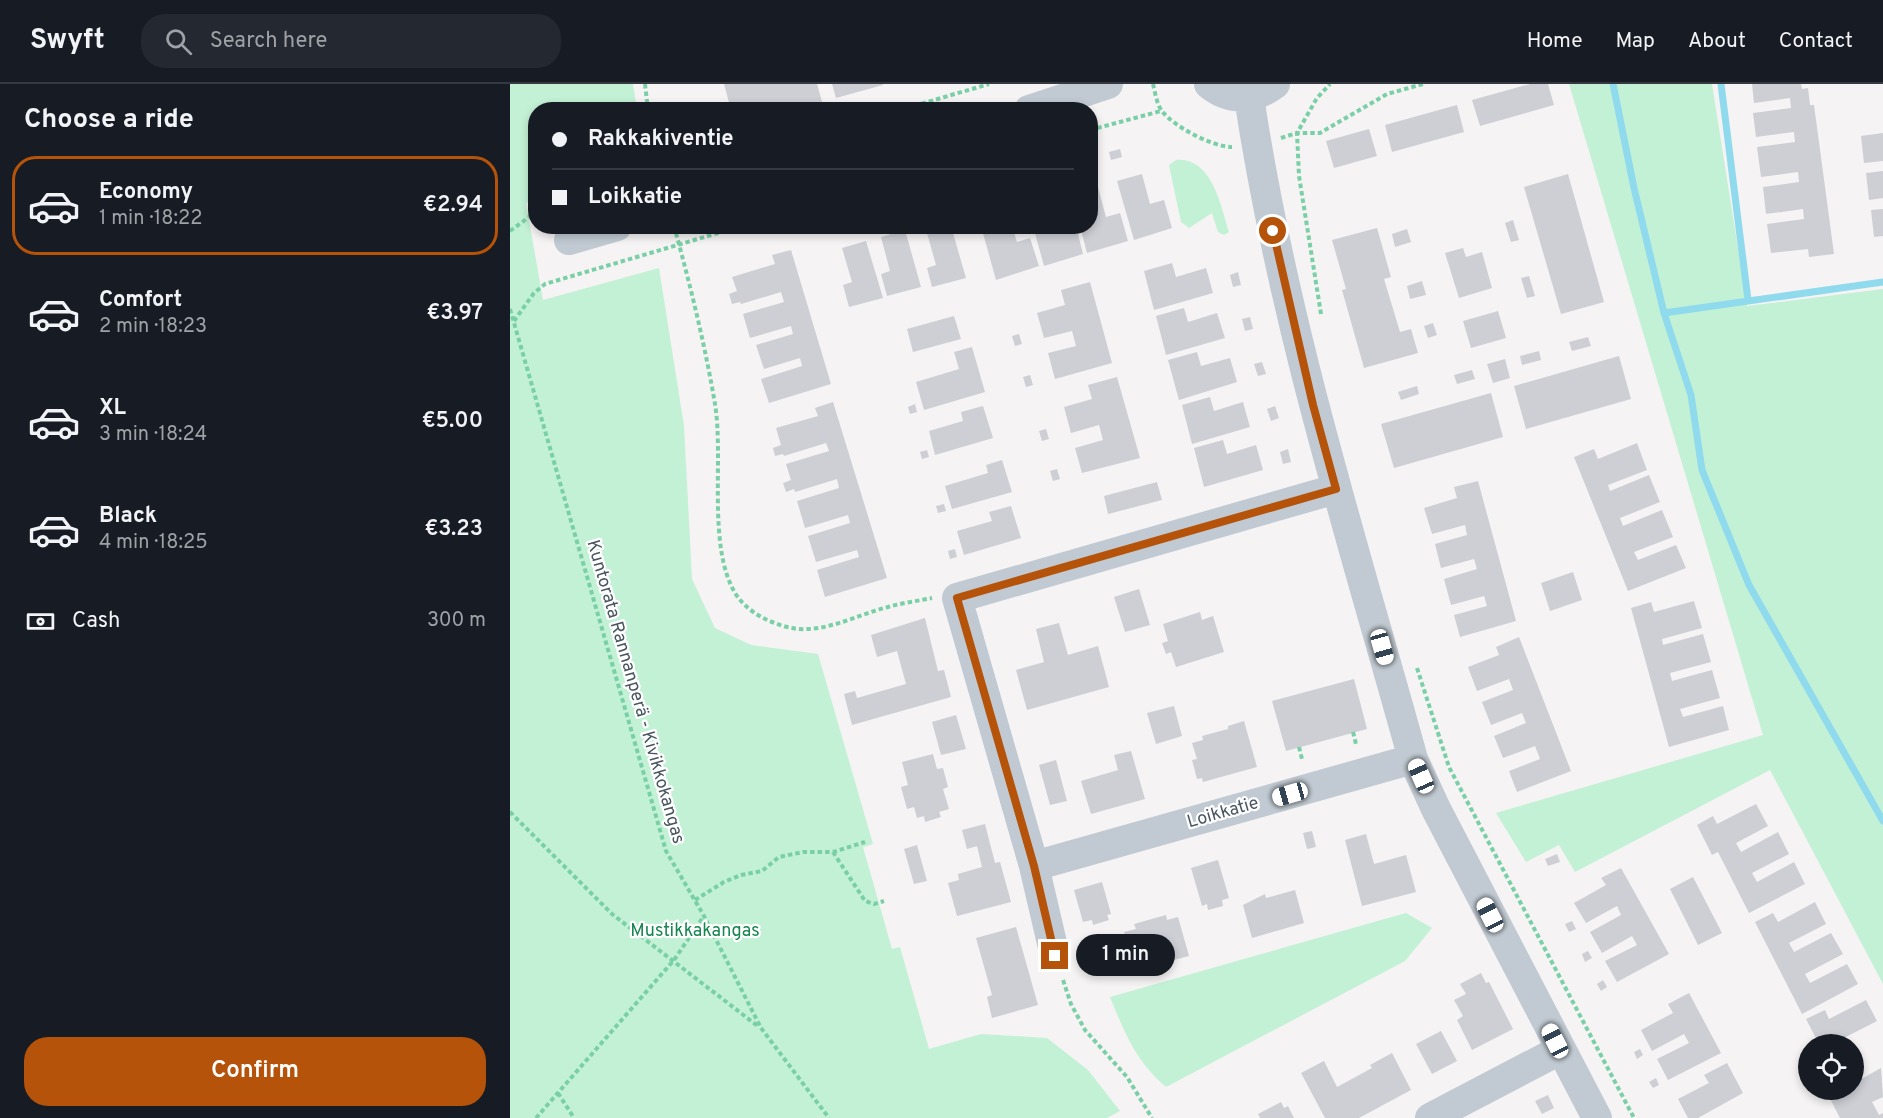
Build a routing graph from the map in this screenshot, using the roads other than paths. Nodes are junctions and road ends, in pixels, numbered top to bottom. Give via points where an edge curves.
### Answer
1 (1108, 84) edge
2 (1209, 84) edge
3 (1262, 91) edge
4 (1053, 102) edge
5 (590, 234) edge
6 (569, 240) dead end
7 (1336, 489) junction
8 (1413, 759) junction
9 (1034, 866) junction
10 (1055, 956) road end
11 (1560, 1050) junction
12 (1430, 1118) edge
13 (1597, 1118) edge

1 - 4 street
2 - 3 street via 1232,97
3 - 7 street via 1284,287
5 - 6 street
7 - 8 street
7 - 9 street via 957,598
8 - 9 street, Loikkatie
8 - 11 street
9 - 10 street
11 - 12 street
11 - 13 street

